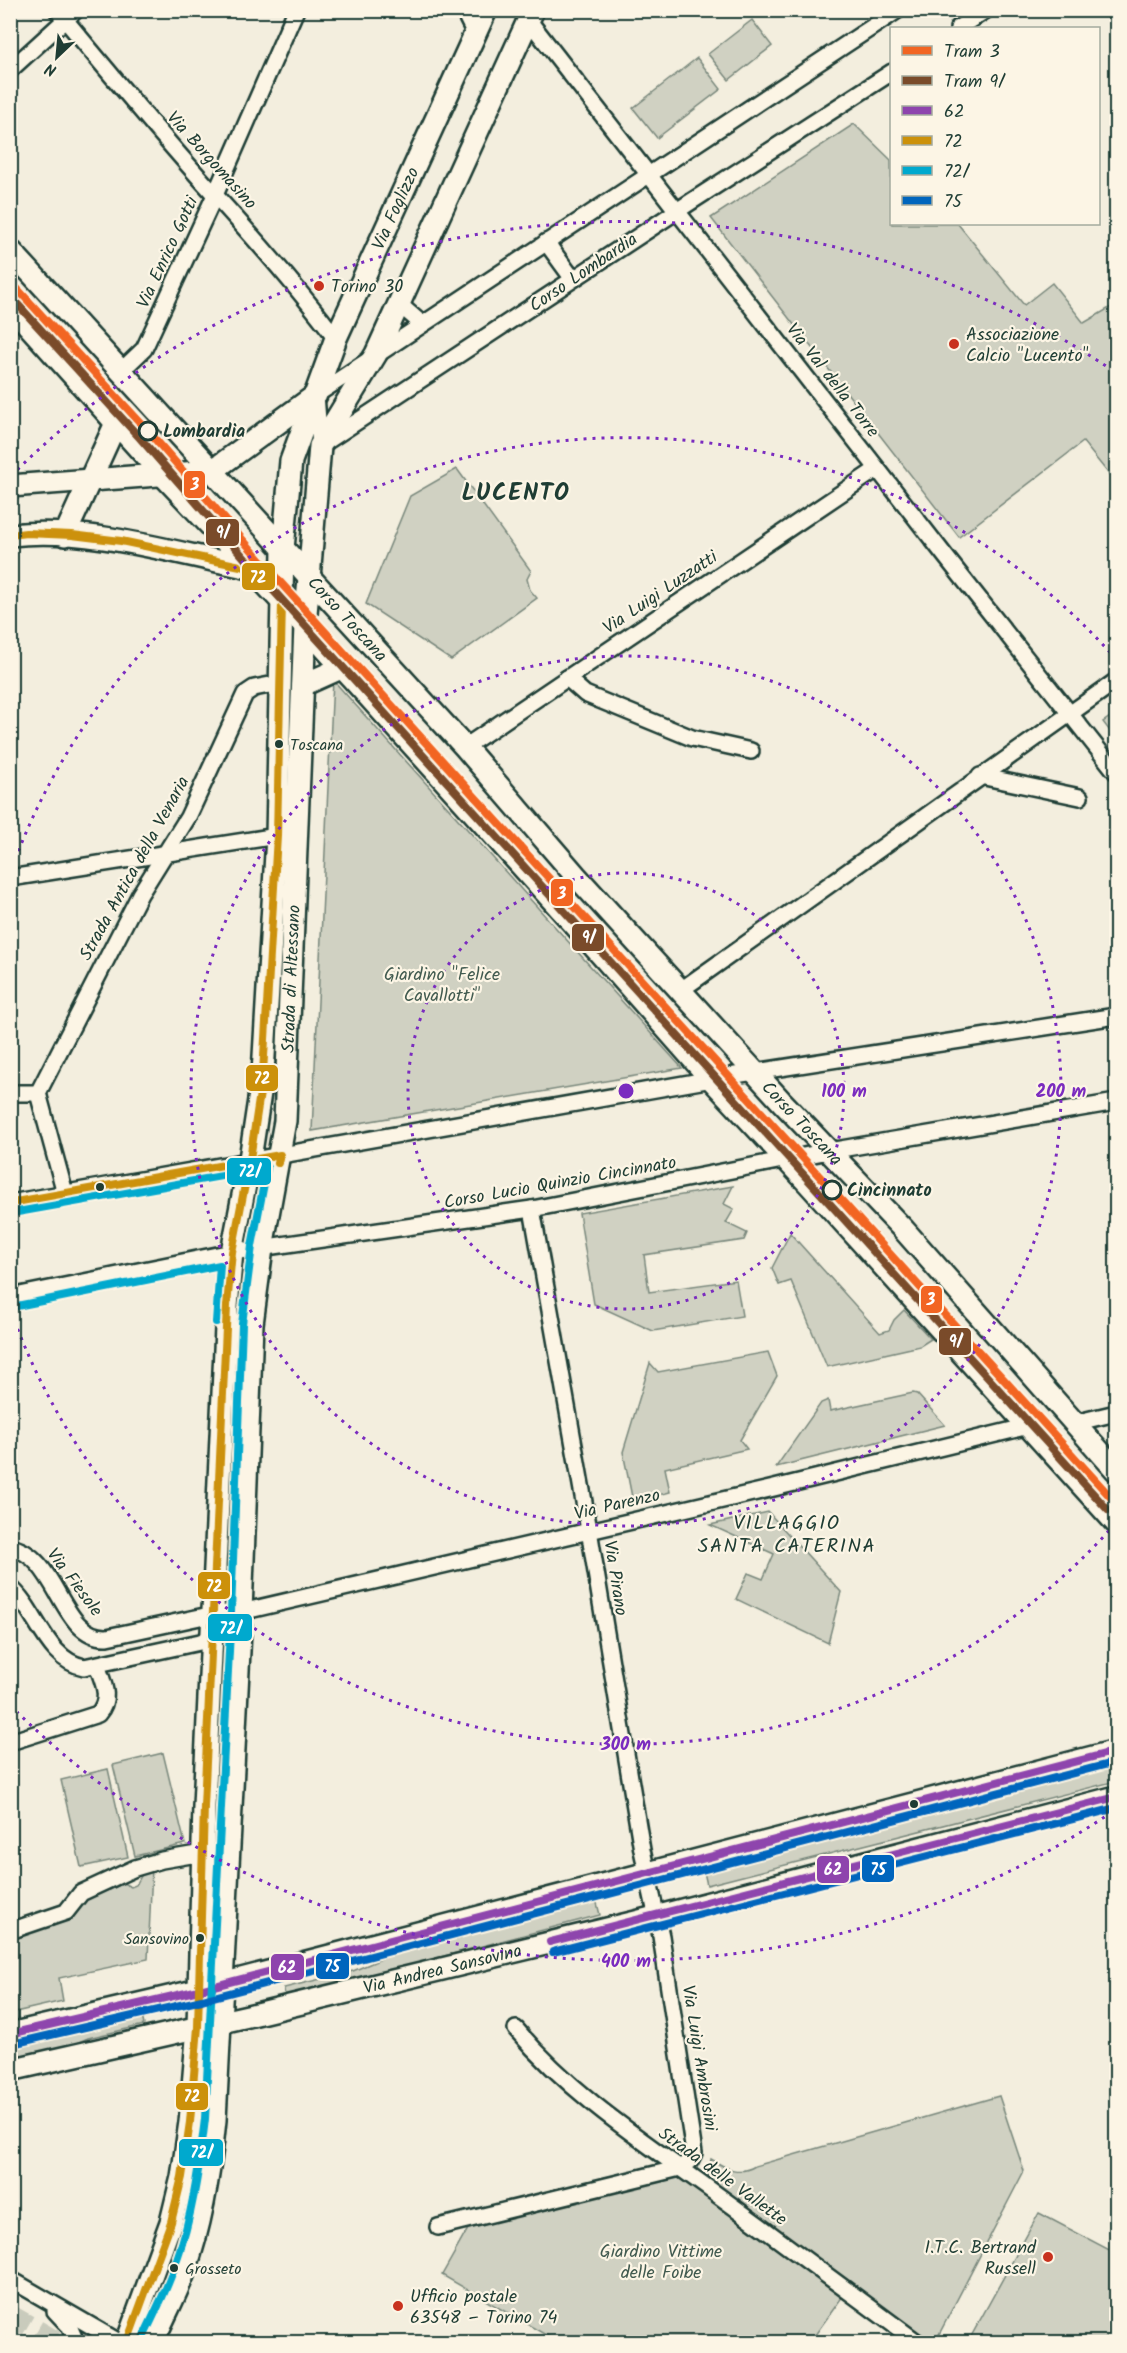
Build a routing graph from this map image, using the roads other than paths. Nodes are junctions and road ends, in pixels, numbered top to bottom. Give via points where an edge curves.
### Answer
1 (296, 10) edge
2 (463, 10) edge
3 (486, 10) edge
4 (898, 10) edge
5 (986, 10) edge
6 (528, 13) edge
7 (66, 14) edge
8 (960, 27) edge
9 (475, 34) junction
10 (10, 70) edge
11 (890, 73) edge
12 (650, 174) junction
13 (215, 195) junction
14 (676, 212) junction
15 (546, 242) junction
16 (10, 250) edge
17 (573, 279) junction
18 (399, 303) junction
19 (10, 305) edge
20 (422, 324) junction
21 (336, 338) junction
22 (376, 354) junction
23 (121, 371) junction
24 (316, 394) junction
25 (116, 423) junction
26 (320, 447) junction
27 (877, 469) junction
28 (212, 471) junction
29 (162, 474) junction
30 (89, 480) junction
31 (10, 486) edge
32 (10, 535) edge
33 (65, 535) junction
34 (284, 549) junction
35 (250, 568) junction
36 (284, 572) junction
37 (308, 575) junction
38 (282, 602) junction
39 (305, 626) junction
40 (341, 668) junction
41 (567, 678) junction
42 (1116, 681) edge
43 (280, 683) junction
44 (303, 685) junction
45 (1070, 712) junction
46 (465, 747) junction
47 (751, 751) dead end
48 (1116, 772) edge
49 (980, 776) junction
50 (1080, 797) dead end
51 (277, 836) junction
52 (166, 852) junction
53 (10, 878) edge
54 (681, 990) junction
55 (1116, 1016) edge
56 (756, 1072) junction
57 (712, 1080) junction
58 (10, 1093) edge
59 (38, 1093) junction
60 (1116, 1102) edge
61 (829, 1150) junction
62 (280, 1155) junction
63 (250, 1159) junction
64 (785, 1160) junction
65 (65, 1192) junction
66 (10, 1203) edge
67 (532, 1209) junction
68 (262, 1248) junction
69 (232, 1252) junction
70 (10, 1297) edge
71 (1116, 1413) edge
72 (1074, 1423) junction
73 (1029, 1426) junction
74 (1116, 1470) edge
75 (1116, 1523) edge
76 (589, 1530) junction
77 (10, 1547) edge
78 (10, 1587) edge
79 (241, 1612) junction
80 (214, 1614) junction
81 (213, 1637) junction
82 (97, 1665) junction
83 (10, 1742) edge
84 (1116, 1751) edge
85 (1116, 1797) edge
86 (203, 1853) junction
87 (646, 1874) junction
88 (657, 1916) junction
89 (10, 1931) edge
90 (222, 1983) junction
91 (199, 1990) junction
92 (221, 2022) junction
93 (198, 2027) junction
94 (516, 2029) dead end
95 (10, 2034) edge
96 (10, 2070) edge
97 (680, 2168) junction
98 (438, 2227) dead end
99 (10, 2279) edge
100 (43, 2298) junction
101 (76, 2343) edge
102 (119, 2343) edge
103 (127, 2343) edge
104 (153, 2343) edge
105 (917, 2343) edge

1 - 13 street, Via Enrico Gotti
2 - 9 street
3 - 9 street, Via Foglizzo
4 - 12 street
5 - 8 street
6 - 12 street, Via Val della Torre
6 - 18 street
7 - 10 street
7 - 13 street, Via Borgomasino
9 - 21 street, Via Foglizzo
11 - 14 street, Corso Lombardia
12 - 14 street, Via Val della Torre
12 - 15 street
13 - 21 street, Via Borgomasino via 309,301
13 - 23 street, Via Enrico Gotti via 144,349
14 - 17 street, Corso Lombardia
14 - 27 street, Via Val della Torre
15 - 17 street
15 - 20 street
16 - 23 street, Corso Toscana
17 - 26 street, Corso Lombardia
18 - 20 street
18 - 22 street
19 - 25 street, Corso Toscana
20 - 22 street
21 - 24 street, Via Foglizzo
22 - 24 street
22 - 26 street
23 - 28 street, Corso Toscana
24 - 26 street
24 - 28 street
24 - 34 street, Via Foglizzo via 291,461
25 - 29 street, Corso Toscana
25 - 30 street
26 - 37 street
27 - 41 street, Via Luigi Luzzatti
27 - 45 street, Via Val della Torre
28 - 29 street
28 - 34 street, Corso Toscana
29 - 30 street
29 - 35 street, Corso Toscana
30 - 31 street
30 - 33 street
32 - 33 street
33 - 35 street via 121,541
34 - 36 street, Strada di Altessano
34 - 37 street, Corso Toscana
35 - 36 street
35 - 38 street, Corso Toscana
36 - 37 street
36 - 38 street, Strada di Altessano
37 - 39 street, Strada di Altessano
37 - 46 street, Corso Toscana
38 - 39 street, Corso Toscana
38 - 43 street, Strada di Altessano
39 - 40 street, Corso Toscana
39 - 44 street, Strada di Altessano
40 - 44 street
40 - 57 street, Corso Toscana
41 - 46 street, Via Luigi Luzzatti
41 - 47 street via 585,694 692,738
42 - 45 street
43 - 51 street, Strada di Altessano
43 - 52 street, Strada Antica della Venaria via 254,688 245,694 188,817
44 - 62 street, Strada di Altessano via 285,1121
45 - 48 street, Via Val della Torre
45 - 49 street
46 - 54 street, Corso Toscana
49 - 50 street
49 - 54 street
51 - 52 street
51 - 63 street, Strada di Altessano via 263,1073
52 - 53 street
52 - 59 street, Strada Antica della Venaria via 140,894
54 - 56 street, Corso Toscana
55 - 56 street
56 - 57 street
56 - 61 street, Corso Toscana
57 - 62 street
57 - 64 street, Corso Toscana
58 - 59 street
59 - 65 street
60 - 61 street, Corso Lucio Quinzio Cincinnato
61 - 64 street, Corso Lucio Quinzio Cincinnato
61 - 72 street, Corso Toscana
62 - 63 street
62 - 68 street, Strada di Altessano
63 - 65 street
63 - 69 street, Strada di Altessano
64 - 67 street, Corso Lucio Quinzio Cincinnato
64 - 73 street, Corso Toscana
65 - 66 street
67 - 68 street, Corso Lucio Quinzio Cincinnato
67 - 76 street, Via Pirano
68 - 69 street, Corso Lucio Quinzio Cincinnato
68 - 79 street, Strada di Altessano via 252,1324
69 - 70 street, Corso Lucio Quinzio Cincinnato
69 - 80 street, Strada di Altessano
71 - 72 street
72 - 74 street, Corso Toscana
73 - 75 street, Corso Toscana
73 - 76 street, Via Parenzo
76 - 79 street, Via Parenzo
76 - 87 street, Via Pirano
77 - 80 street, Via Fiesole via 35,1558 78,1623 95,1635 107,1637
78 - 82 street via 63,1658 84,1667
79 - 80 street, Via Parenzo
79 - 81 street
79 - 90 street, Strada di Altessano
80 - 81 street, Strada di Altessano
81 - 82 street
81 - 86 street, Strada di Altessano
82 - 83 street via 106,1695 98,1714
84 - 87 street
85 - 88 street, Via Andrea Sansovino
86 - 89 street via 135,1868 81,1893 62,1914
86 - 91 street, Strada di Altessano
87 - 88 street, Via Pirano
87 - 90 street
88 - 92 street, Via Andrea Sansovino
88 - 97 street, Via Luigi Ambrosini via 694,2149 690,2161
90 - 91 street
90 - 92 street, Strada di Altessano
91 - 93 street, Strada di Altessano
91 - 95 street
92 - 93 street, Via Andrea Sansovino
92 - 104 street, Strada di Altessano via 215,2120 203,2203 185,2271
93 - 96 street, Via Andrea Sansovino
93 - 103 street, Strada di Altessano via 181,2184 163,2248
94 - 97 street, Strada delle Vallette via 583,2097
97 - 98 street
97 - 105 street, Strada delle Vallette
99 - 100 street
100 - 101 street via 69,2326
100 - 102 street

